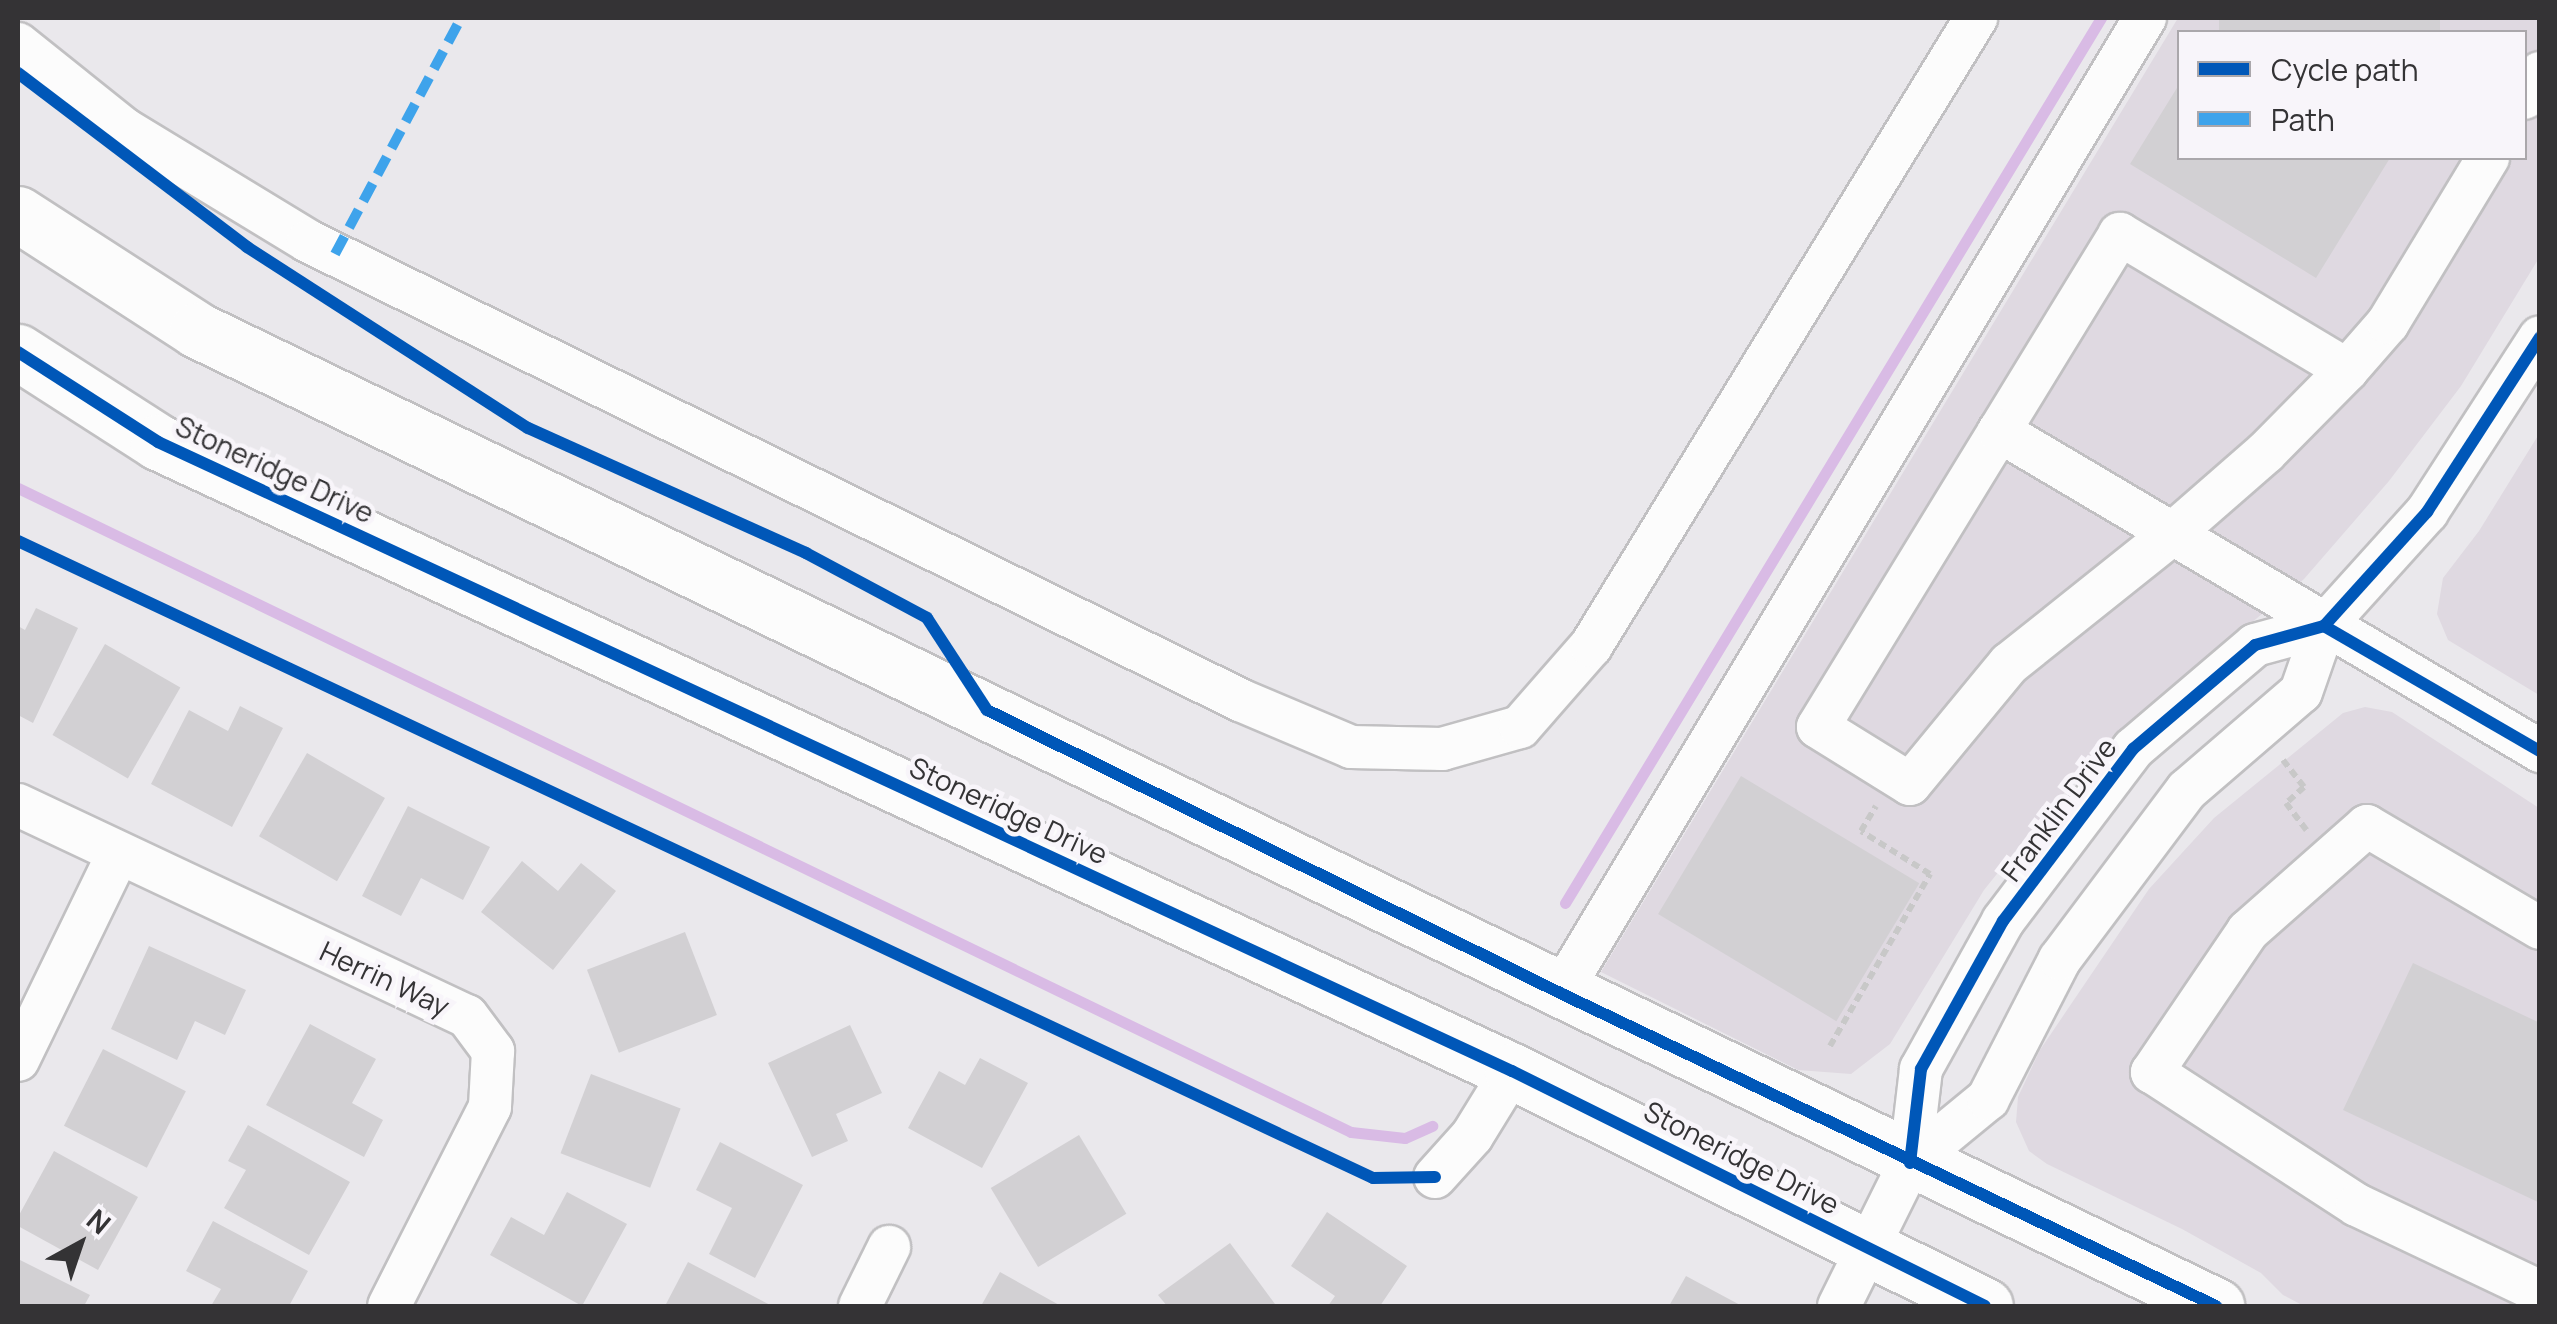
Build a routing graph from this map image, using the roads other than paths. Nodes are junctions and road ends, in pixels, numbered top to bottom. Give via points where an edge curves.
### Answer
1 (1976, 18) edge
2 (2145, 18) edge
3 (18, 44) edge
4 (2487, 160) edge
5 (18, 214) edge
6 (2540, 337) edge
7 (18, 352) edge
8 (2347, 370) junction
9 (1999, 430) junction
10 (2172, 534) junction
11 (2324, 626) junction
12 (2540, 751) edge
13 (18, 805) edge
14 (118, 854) junction
15 (2540, 928) edge
16 (1560, 993) junction
17 (18, 1060) edge
18 (1512, 1071) junction
19 (1910, 1162) junction
20 (1435, 1177) dead end
21 (889, 1247) dead end
22 (1866, 1248) junction
23 (2540, 1292) edge
24 (389, 1306) edge
25 (860, 1306) edge
26 (1839, 1306) edge
27 (1985, 1306) edge
28 (2216, 1306) edge

1 - 3 street via 1591,646 1520,727 1442,749 1351,748 1240,700 308,241 124,129
2 - 16 street
4 - 8 street via 2388,323
5 - 16 main road via 197,330
6 - 11 street, Franklin Drive via 2427,512
7 - 18 main road, Stoneridge Drive via 158,442
8 - 9 street via 2120,234
8 - 10 street via 2265,454
9 - 10 street
9 - 10 street via 1818,727 1895,775 1910,784 2008,664
10 - 11 street
11 - 12 street
11 - 19 street, Franklin Drive via 2300,692 2187,790 2060,959 1988,1099
11 - 19 street, Franklin Drive via 2255,645 2133,749 2003,921 1921,1069
13 - 14 street, Herrin Way
14 - 17 street
14 - 24 street, Herrin Way via 467,1016 493,1051 490,1107
15 - 23 street via 2367,826 2248,931 2152,1072 2358,1205
16 - 19 main road
18 - 20 street via 1472,1136
18 - 22 main road, Stoneridge Drive
19 - 22 street, Franklin Drive
19 - 28 main road
21 - 25 street
22 - 26 street, Franklin Drive
22 - 27 main road, Stoneridge Drive

